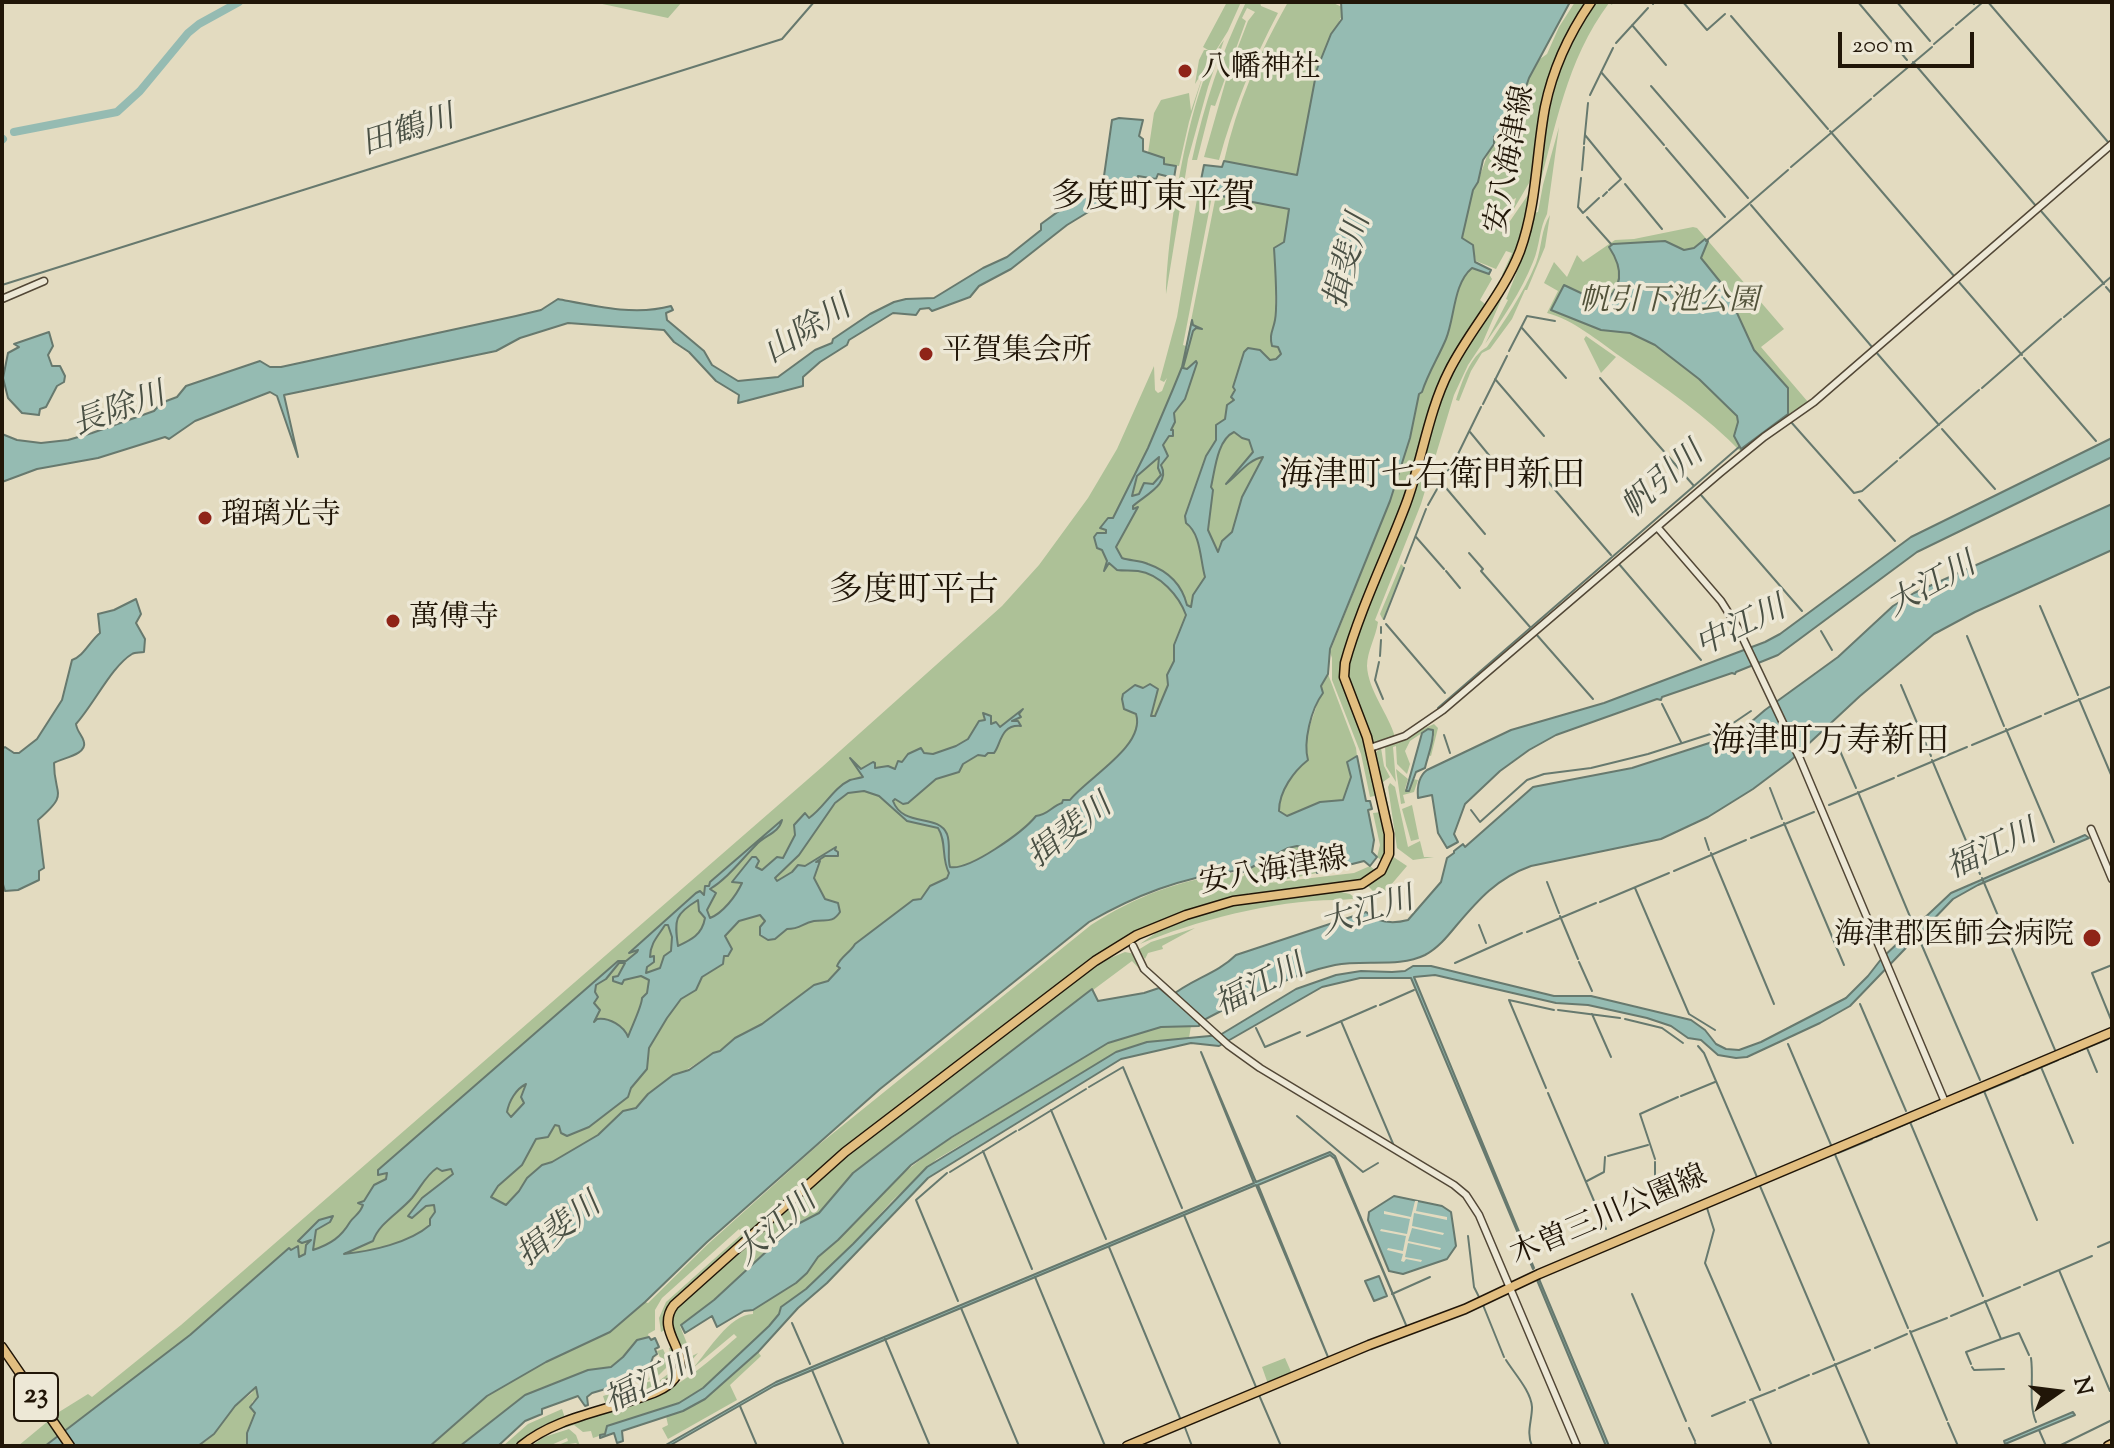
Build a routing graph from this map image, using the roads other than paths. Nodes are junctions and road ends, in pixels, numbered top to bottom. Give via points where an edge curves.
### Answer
1 (1591, 2) edge
2 (2112, 144) edge
3 (44, 281) dead end
4 (2, 299) edge
5 (1658, 528) junction
6 (1370, 748) junction
7 (2091, 829) dead end
8 (2112, 879) edge
9 (1133, 946) dead end
10 (2112, 1032) edge
11 (1945, 1102) junction
12 (1509, 1287) junction
13 (2, 1347) edge
14 (70, 1446) edge
15 (521, 1446) edge
16 (1127, 1446) edge
17 (1577, 1446) edge

1 - 6 main road, 安八海津線 via 1567,41 1545,106 1533,201 1520,252 1443,385 1406,502 1347,657 1344,677
2 - 5 street via 1814,402 1764,437
3 - 4 street
5 - 6 street via 1443,710 1405,736
5 - 11 street via 1721,601 1746,645
6 - 15 main road, 安八海津線 via 1390,848 1385,866 1373,879 1208,908 1137,935 1095,961 845,1152 674,1305 667,1325 681,1366 671,1383 552,1427
7 - 8 street
9 - 12 street via 1144,969 1228,1045 1281,1083 1460,1189 1479,1215
10 - 11 main road, 木曽三川公園線
11 - 12 main road, 木曽三川公園線
12 - 16 main road, 木曽三川公園線
12 - 17 street
13 - 14 main road, 23

